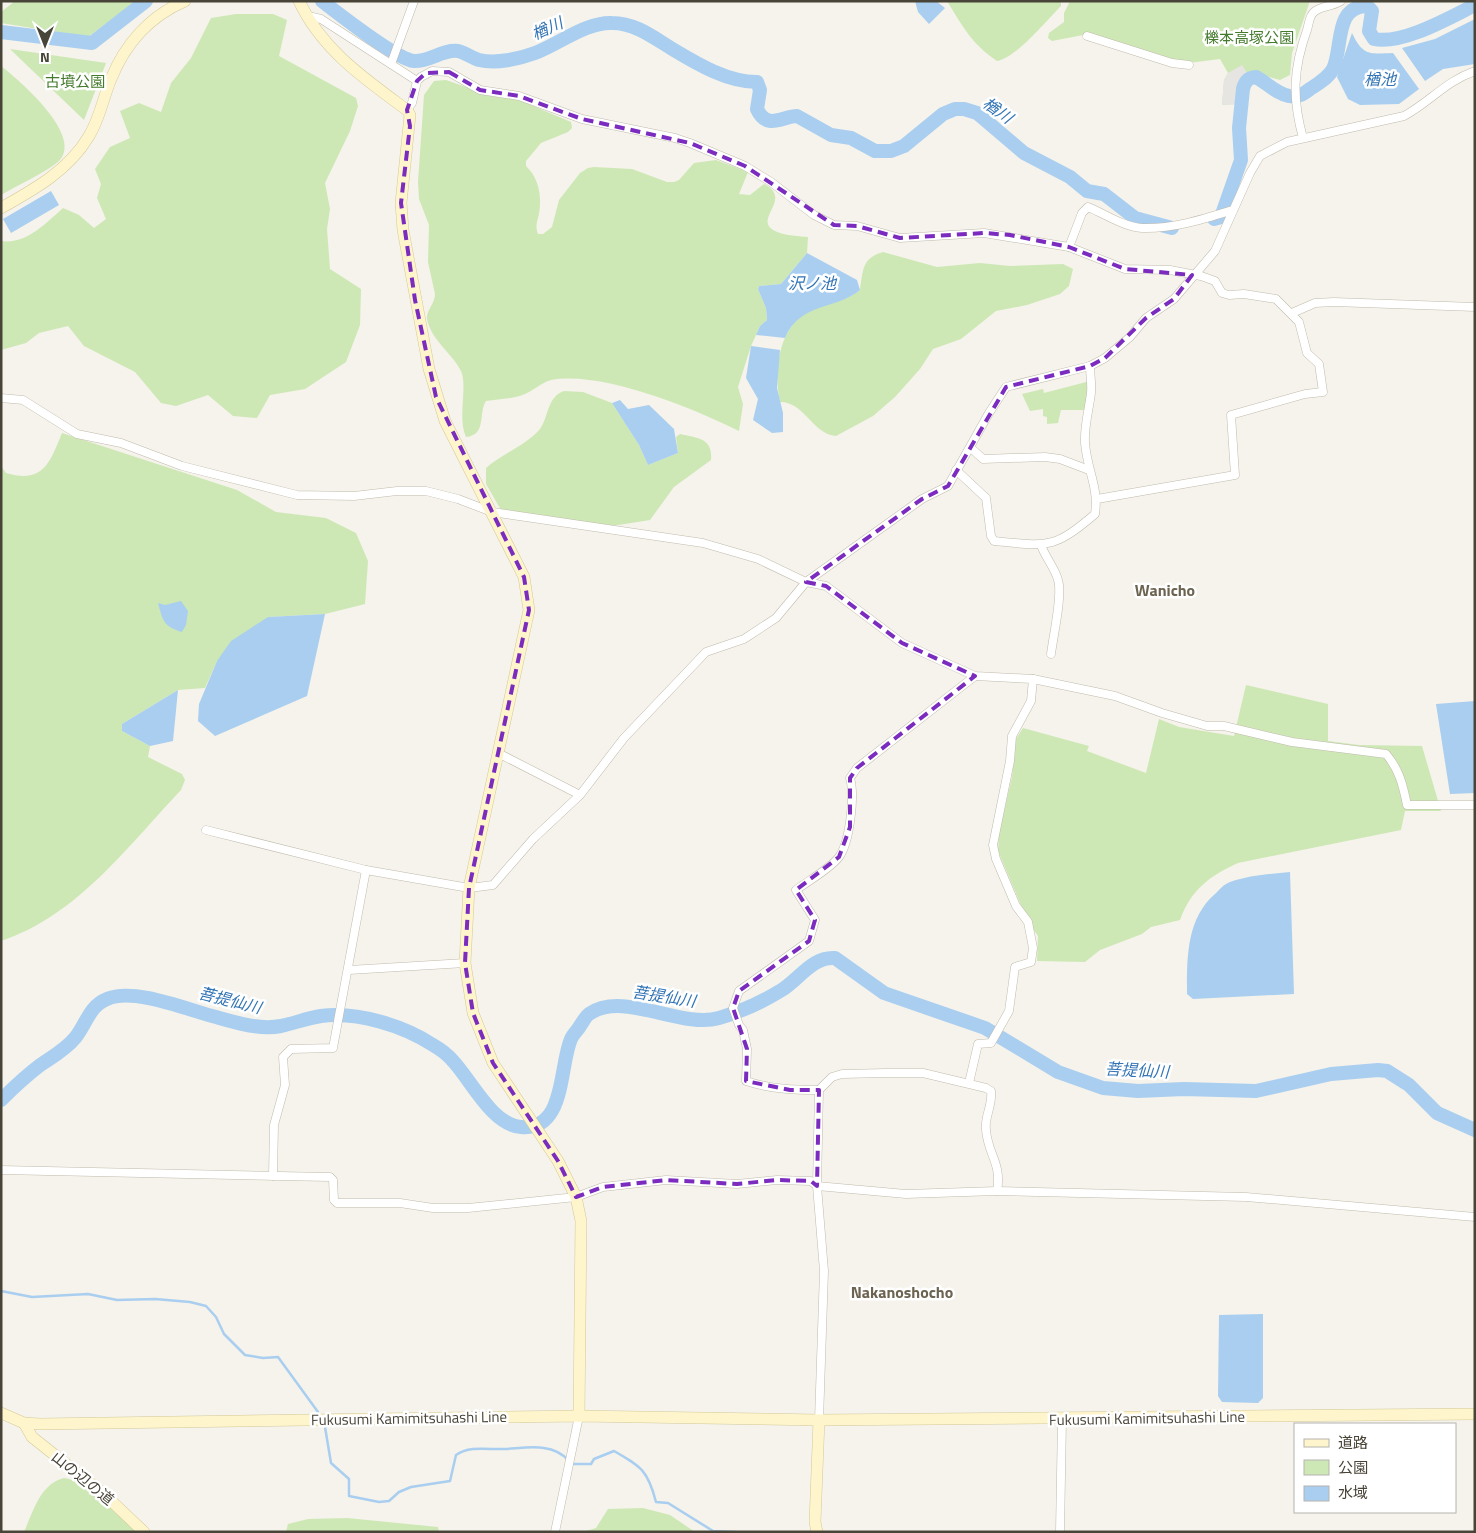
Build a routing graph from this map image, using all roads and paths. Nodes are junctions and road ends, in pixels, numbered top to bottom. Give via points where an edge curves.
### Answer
1 (185, 1) edge
2 (299, 1) edge
3 (414, 1) edge
4 (1341, 1) edge
5 (308, 16) junction
6 (1087, 36) dead end
7 (391, 64) junction
8 (1189, 65) dead end
9 (1475, 71) edge
10 (417, 81) junction
11 (407, 110) junction
12 (1303, 138) junction
13 (1, 208) edge
14 (1233, 210) junction
15 (1069, 247) junction
16 (1192, 275) junction
17 (1475, 307) edge
18 (1292, 313) junction
19 (1090, 366) junction
20 (1, 398) edge
21 (971, 448) junction
22 (956, 470) junction
23 (1089, 470) junction
24 (1097, 499) junction
25 (492, 512) junction
26 (1040, 545) junction
27 (806, 582) junction
28 (1051, 654) dead end
29 (975, 676) junction
30 (1032, 679) junction
31 (498, 753) junction
32 (580, 795) junction
33 (1475, 805) edge
34 (206, 830) dead end
35 (366, 870) junction
36 (469, 888) junction
37 (465, 963) junction
38 (349, 970) junction
39 (969, 1083) junction
40 (819, 1090) junction
41 (1, 1170) edge
42 (273, 1176) junction
43 (817, 1186) junction
44 (997, 1191) junction
45 (576, 1197) junction
46 (1475, 1217) edge
47 (1, 1413) edge
48 (1475, 1414) edge
49 (579, 1416) junction
50 (1062, 1419) junction
51 (819, 1420) junction
52 (24, 1423) junction
53 (144, 1532) edge
54 (555, 1532) edge
55 (817, 1532) edge
56 (1060, 1532) edge

1 - 13 street via 153,20 120,57 101,110 73,159 41,186
2 - 5 street
3 - 7 street
4 - 12 street via 1311,14 1300,49 1294,81
5 - 7 street via 321,19
5 - 11 street via 324,41 348,65
6 - 8 street via 1172,63
7 - 10 street
9 - 12 street via 1446,85 1404,116
10 - 11 street
10 - 15 street via 426,73 449,72 480,90 519,96 560,112 611,126 675,138 746,166 814,215 834,225 857,226 900,238 984,233
11 - 25 street via 410,126 401,203 403,230 429,369 445,420
12 - 14 street via 1272,148 1260,156
14 - 15 street via 1178,225 1142,228 1088,207 1082,213
14 - 16 street via 1215,251
15 - 16 street via 1125,269 1170,270
16 - 18 street via 1215,281 1222,293 1276,299
16 - 19 street via 1174,299 1146,318 1105,358
17 - 18 street via 1334,302 1315,303
18 - 24 street via 1302,331 1307,353 1319,364 1323,392 1231,415 1235,475
19 - 21 street via 1006,387
19 - 23 street via 1091,392 1085,441
20 - 25 street via 22,400 77,434 121,444 182,466 298,495 354,496 426,491
21 - 22 street
21 - 23 street via 983,459 1045,457
22 - 26 street via 986,498 994,541
22 - 27 street via 948,486 922,499
23 - 24 street via 1096,484
24 - 26 street via 1095,514 1076,531 1055,542
25 - 27 street via 703,543 758,559
25 - 31 street via 524,577 528,610
26 - 28 street via 1058,580
27 - 29 street via 826,586 902,644
27 - 32 street via 776,618 744,639 706,652 624,738
29 - 30 street
29 - 40 street via 857,768 850,778 853,788 850,827 839,857 796,890 815,920 809,941 738,991 733,1008 747,1049 746,1081 790,1090
30 - 33 street via 1116,696 1208,726 1224,726 1292,742 1386,754 1401,778 1407,804
30 - 39 street via 1031,701 1012,736 993,845 1016,906 1028,922 1033,948 1031,962 1014,966 1006,1019 991,1043 978,1044
31 - 32 street
31 - 36 street
32 - 36 street via 533,838 493,885
34 - 35 street
35 - 36 street
35 - 38 street
36 - 37 street
37 - 38 street
37 - 45 street via 473,1012 493,1063 558,1161
38 - 42 street via 332,1048 291,1049 284,1056 285,1085 274,1125
39 - 40 street via 923,1073 842,1074 832,1077
39 - 44 street via 991,1091 985,1128 999,1170
40 - 43 street
41 - 42 street
42 - 45 street via 332,1178 334,1200 340,1204 400,1203 432,1208 468,1208
43 - 44 street via 906,1194
43 - 45 street via 811,1181 738,1184 666,1180 603,1187
43 - 51 street via 824,1271
44 - 46 street via 1246,1197
45 - 49 street via 581,1220
47 - 52 street, Fukusumi Kamimitsuhashi Line
48 - 50 street, Fukusumi Kamimitsuhashi Line
49 - 51 street, Fukusumi Kamimitsuhashi Line
49 - 52 street, Fukusumi Kamimitsuhashi Line
49 - 54 street
50 - 51 street, Fukusumi Kamimitsuhashi Line
50 - 56 street
51 - 55 street
52 - 53 street, 山の辺の道 via 32,1437 105,1495

